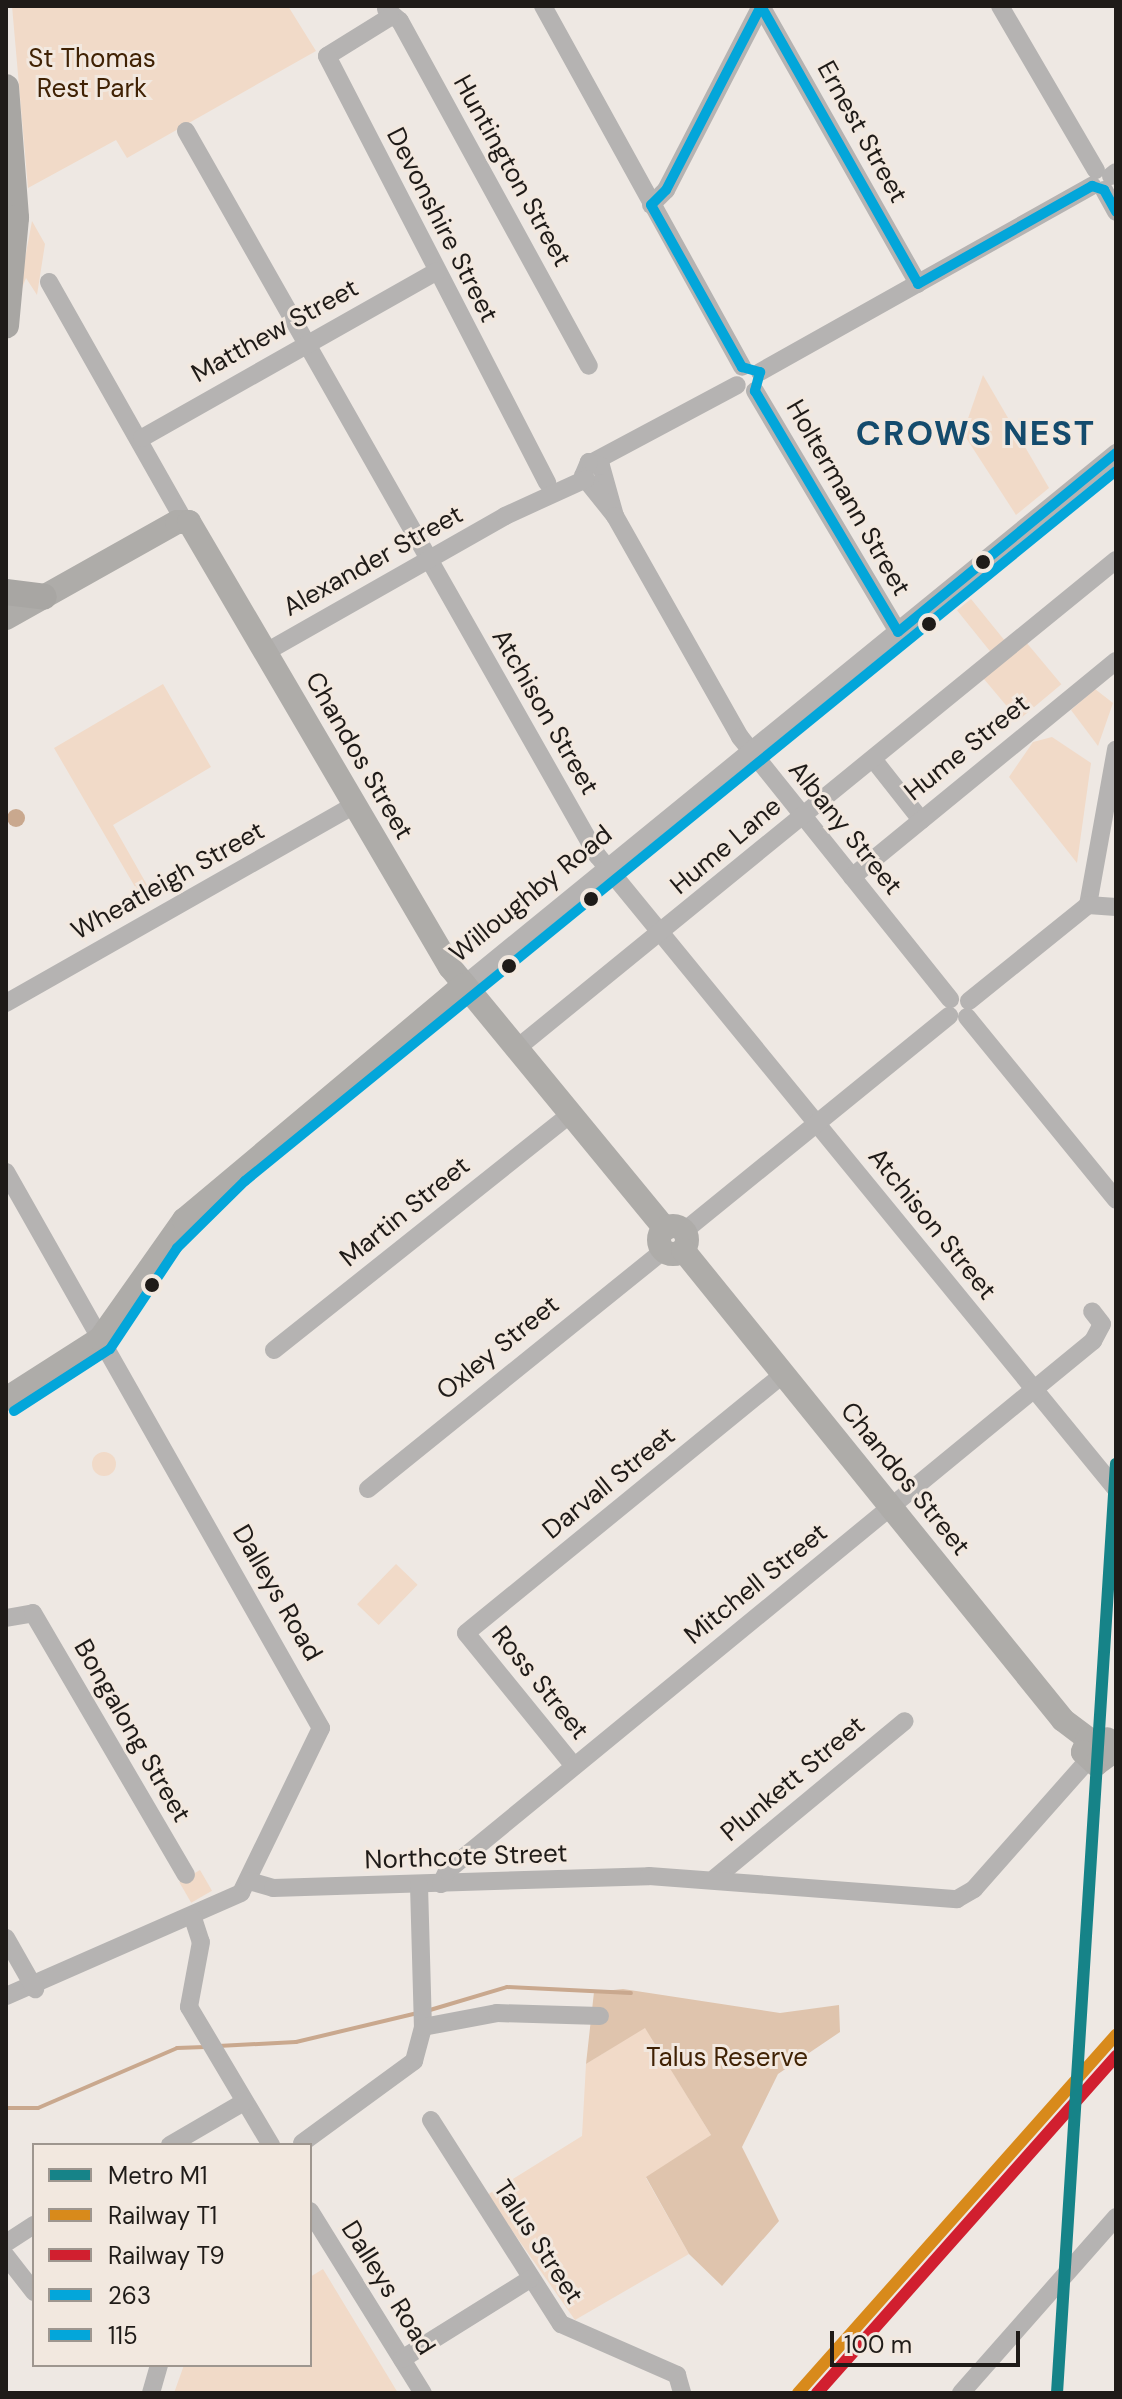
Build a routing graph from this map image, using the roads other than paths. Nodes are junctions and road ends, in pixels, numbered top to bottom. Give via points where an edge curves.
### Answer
1 (543, 6) edge
2 (761, 6) edge
3 (1000, 6) edge
4 (387, 11) edge
5 (6, 87) edge
6 (186, 131) dead end
7 (1104, 179) edge
8 (651, 205) junction
9 (1116, 212) edge
10 (436, 272) junction
11 (49, 282) dead end
12 (918, 284) junction
13 (6, 326) edge
14 (308, 343) junction
15 (589, 366) dead end
16 (751, 369) junction
17 (746, 388) junction
18 (142, 438) junction
19 (1116, 453) edge
20 (593, 472) junction
21 (547, 483) junction
22 (505, 516) junction
23 (184, 521) junction
24 (429, 560) junction
25 (1116, 560) edge
26 (6, 592) edge
27 (44, 597) junction
28 (6, 618) edge
29 (898, 632) junction
30 (266, 652) junction
31 (1116, 661) edge
32 (1116, 750) edge
33 (750, 752) junction
34 (873, 759) junction
35 (355, 805) junction
36 (802, 816) junction
37 (921, 820) junction
38 (607, 869) junction
39 (852, 877) junction
40 (1088, 905) junction
41 (1116, 907) edge
42 (663, 932) junction
43 (464, 985) junction
44 (6, 1003) edge
45 (959, 1008) junction
46 (516, 1049) junction
47 (569, 1115) junction
48 (817, 1122) junction
49 (6, 1172) edge
50 (1116, 1200) edge
51 (673, 1240) junction
52 (1097, 1318) dead end
53 (100, 1339) junction
54 (274, 1350) dead end
55 (784, 1374) junction
56 (1030, 1391) junction
57 (6, 1399) edge
58 (368, 1489) dead end
59 (1116, 1489) edge
60 (891, 1508) junction
61 (6, 1618) edge
62 (466, 1633) joint
63 (905, 1721) dead end
64 (1103, 1750) edge
65 (574, 1766) junction
66 (186, 1875) dead end
67 (715, 1878) junction
68 (249, 1881) junction
69 (441, 1884) junction
70 (419, 1885) junction
71 (193, 1918) junction
72 (6, 1938) edge
73 (35, 1989) junction
74 (6, 1996) edge
75 (600, 2016) dead end
76 (423, 2027) junction
77 (244, 2102) junction
78 (431, 2120) dead end
79 (173, 2143) edge
80 (270, 2143) edge
81 (302, 2143) dead end
82 (1116, 2217) edge
83 (312, 2219) edge
84 (32, 2226) edge
85 (6, 2243) edge
86 (318, 2243) edge
87 (6, 2256) edge
88 (530, 2279) junction
89 (32, 2289) edge
90 (402, 2359) junction
91 (158, 2367) edge
92 (679, 2384) edge
93 (151, 2393) edge
94 (423, 2393) edge
95 (961, 2393) edge

1 - 8 street
2 - 8 street via 666,190
2 - 12 street, Ernest Street
3 - 7 street
4 - 10 street, Devonshire Street via 327,56
4 - 15 street, Huntington Street via 400,21
5 - 13 highway via 16,218
6 - 14 street, Atchison Street
7 - 9 street
7 - 12 street
8 - 16 street
10 - 14 street, Matthew Street
10 - 21 street, Devonshire Street
11 - 18 street, Chandos Street
12 - 16 street
14 - 18 street, Matthew Street
14 - 24 street, Atchison Street
16 - 17 street
17 - 20 street, Alexander Street via 622,451
17 - 29 street, Holtermann Street
18 - 23 street, Chandos Street
19 - 29 street, Willoughby Road
20 - 21 street, Alexander Street
20 - 22 street, Alexander Street
20 - 33 street, Albany Street
21 - 22 street, Alexander Street
22 - 24 street, Alexander Street
23 - 27 main road
23 - 30 main road, Chandos Street
24 - 30 street, Alexander Street
24 - 38 street, Atchison Street
25 - 34 street, Hume Lane
26 - 27 highway
27 - 28 main road
29 - 33 street, Willoughby Road
30 - 35 main road, Chandos Street
31 - 37 street, Hume Street
32 - 40 street
33 - 36 street, Albany Street
33 - 38 street, Willoughby Road
34 - 36 street, Hume Lane
34 - 37 street
35 - 43 main road, Chandos Street
35 - 44 street, Wheatleigh Street
36 - 39 street, Albany Street
36 - 42 street, Hume Lane
37 - 39 street, Hume Street
38 - 42 street, Atchison Street
38 - 43 street, Willoughby Road
39 - 45 street, Albany Street
40 - 41 street
40 - 45 street, Oxley Street
42 - 46 street, Hume Lane
42 - 48 street, Atchison Street
43 - 46 main road, Chandos Street
43 - 53 main road, Willoughby Road via 174,1230
45 - 48 street, Oxley Street
45 - 50 street, Albany Street
46 - 47 main road, Chandos Street
47 - 51 main road, Chandos Street
47 - 54 street, Martin Street
48 - 51 street, Oxley Street
48 - 56 street, Atchison Street
49 - 53 street
51 - 55 main road, Chandos Street
51 - 58 street, Oxley Street
52 - 56 street, Mitchell Street via 1093,1341
53 - 57 main road, Willoughby Road
53 - 68 street, Dalleys Road via 321,1728
55 - 60 main road, Chandos Street
55 - 62 street, Darvall Street
56 - 59 street, Atchison Street
56 - 60 street, Mitchell Street
60 - 64 main road, Chandos Street via 1063,1720
60 - 65 street, Mitchell Street
61 - 66 street, Bongalong Street via 33,1613
62 - 65 street, Ross Street
63 - 67 street, Plunkett Street
64 - 67 street, Northcote Street via 974,1889 957,1899
65 - 69 street, Mitchell Street via 447,1871
67 - 69 street, Northcote Street
68 - 70 street, Northcote Street via 273,1888
68 - 71 street via 231,1900
69 - 70 street, Northcote Street
70 - 76 street
71 - 73 street
71 - 77 street via 201,1942 189,2007
72 - 73 street
73 - 74 street
75 - 76 street via 497,2013
76 - 81 street via 414,2061
77 - 79 street
77 - 80 street
78 - 88 street, Talus Street
82 - 95 street
83 - 86 street, Dalleys Road
84 - 85 street
86 - 90 street, Dalleys Road
87 - 89 street
88 - 90 street
88 - 92 street, Talus Street via 575,2336
90 - 94 street, Dalleys Road
91 - 93 street

